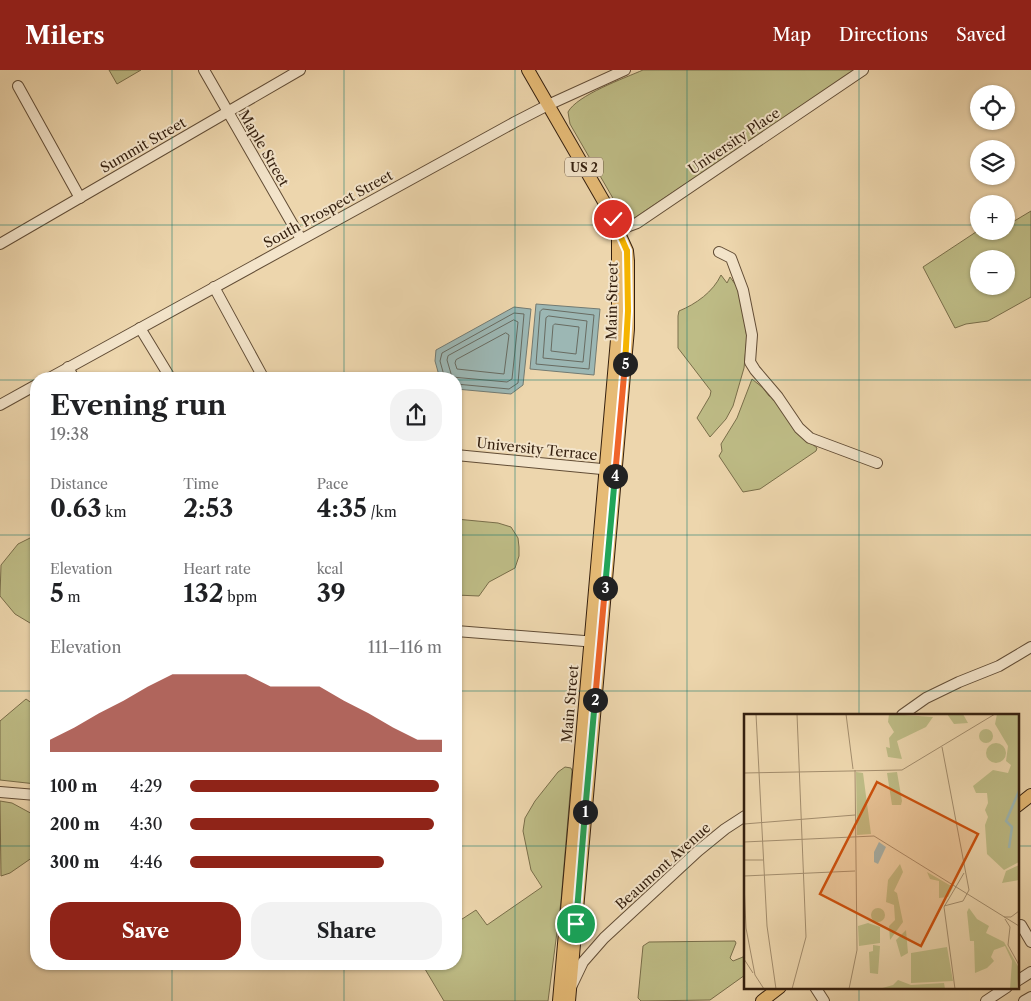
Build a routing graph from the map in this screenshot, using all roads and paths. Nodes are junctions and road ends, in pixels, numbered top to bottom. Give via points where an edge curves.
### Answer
1 (204, 70) edge
2 (300, 70) edge
3 (528, 70) edge
4 (625, 70) edge
5 (863, 70) edge
6 (18, 86) dead end
7 (548, 105) junction
8 (228, 112) junction
9 (80, 198) junction
10 (618, 230) junction
11 (301, 239) junction
12 (0, 244) edge
13 (719, 252) dead end
14 (214, 287) junction
15 (140, 328) junction
16 (68, 368) junction
17 (61, 372) edge
18 (70, 372) edge
19 (167, 372) edge
20 (260, 372) edge
21 (30, 388) edge
22 (0, 405) edge
23 (462, 456) edge
24 (877, 463) dead end
25 (611, 470) junction
26 (462, 631) edge
27 (596, 642) junction
28 (1031, 647) edge
29 (903, 714) edge
30 (0, 792) edge
31 (30, 794) edge
32 (1031, 795) edge
33 (1018, 805) edge
34 (744, 817) edge
35 (1021, 925) dead end
36 (1031, 942) edge
37 (1031, 972) edge
38 (1018, 980) edge
39 (779, 988) edge
40 (816, 988) edge
41 (1006, 988) edge
42 (569, 995) edge
43 (1031, 997) edge
44 (559, 1001) edge
45 (762, 1001) edge
46 (824, 1001) edge
47 (986, 1001) edge
48 (1024, 1001) edge

1 - 8 street, Maple Street
2 - 8 street, Summit Street
3 - 7 main road, Main Street / US 2
4 - 7 street, South Prospect Street
5 - 10 street, University Place via 637,223
6 - 9 street
7 - 10 main road, Main Street / US 2
7 - 11 street, South Prospect Street
8 - 9 street, Summit Street
8 - 11 street, Maple Street
9 - 12 street, Summit Street
10 - 25 main road, Main Street / US 2 via 618,328
11 - 14 street, South Prospect Street
13 - 24 street via 731,258 743,290 752,335 750,362 755,370 810,438
14 - 15 street, South Prospect Street
14 - 20 street
15 - 16 street, South Prospect Street
15 - 19 street
16 - 17 street, South Prospect Street
16 - 18 street
21 - 22 street
23 - 25 street, University Terrace
25 - 27 main road, Main Street / US 2
26 - 27 street
27 - 42 main road, Main Street / US 2
27 - 44 main road, Main Street / US 2
28 - 29 street via 999,666 926,698
30 - 31 street
32 - 33 main road
34 - 42 street, Beaumont Avenue via 698,851 597,945 584,962
35 - 36 street
37 - 38 street
39 - 45 main road
40 - 46 street
41 - 47 street
43 - 48 street

